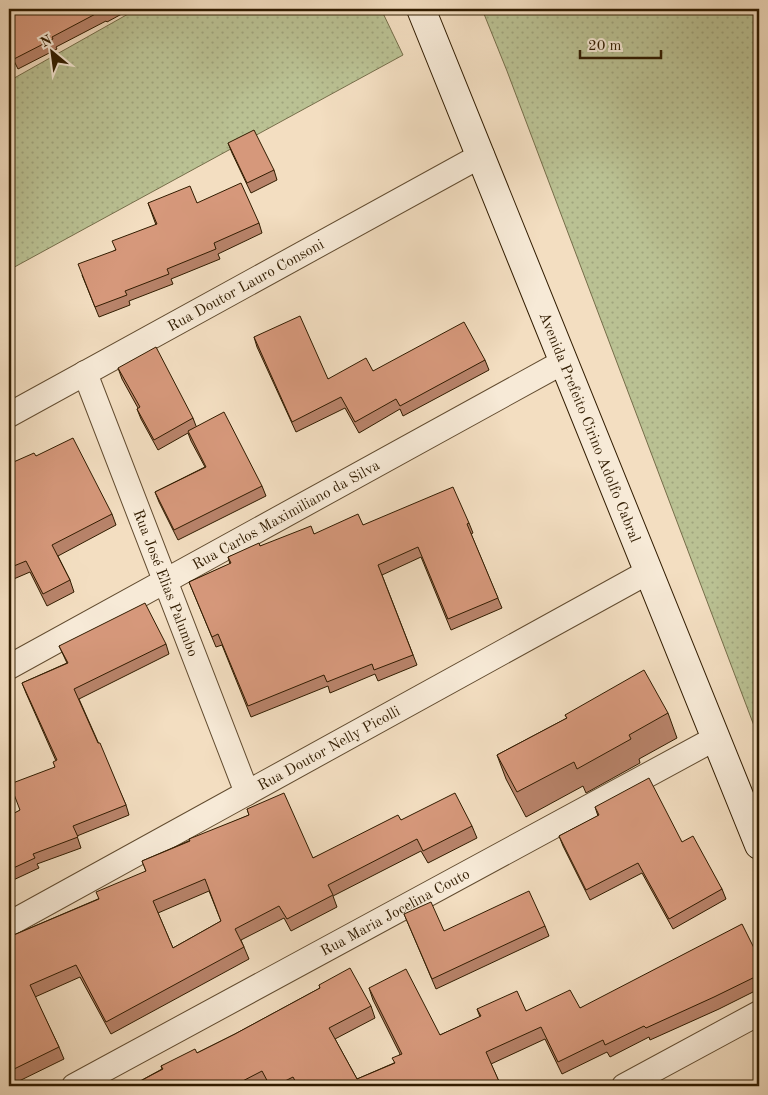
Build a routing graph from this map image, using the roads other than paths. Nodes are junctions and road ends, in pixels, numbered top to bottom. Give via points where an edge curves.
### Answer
1 (421, 9) edge
2 (482, 156) junction
3 (563, 362) junction
4 (85, 373) junction
5 (9, 415) edge
6 (648, 572) junction
7 (165, 581) junction
8 (9, 666) edge
9 (716, 738) junction
10 (247, 793) junction
11 (759, 845) edge
12 (9, 924) edge
13 (759, 1013) edge
14 (74, 1086) edge
15 (624, 1086) edge

1 - 2 main road, Avenida Prefeito Cirino Adolfo Cabral
2 - 3 main road, Avenida Prefeito Cirino Adolfo Cabral
2 - 4 street, Rua Doutor Lauro Consoni
3 - 6 main road, Avenida Prefeito Cirino Adolfo Cabral
3 - 7 street, Rua Carlos Maximiliano da Silva
4 - 5 street, Rua Doutor Lauro Consoni
4 - 7 street, Rua José Elias Palumbo
6 - 9 main road, Avenida Prefeito Cirino Adolfo Cabral
6 - 10 street, Rua Doutor Nelly Picolli
7 - 8 street, Rua Carlos Maximiliano da Silva
7 - 10 street, Rua José Elias Palumbo
9 - 11 main road, Avenida Prefeito Cirino Adolfo Cabral
9 - 14 street, Rua Maria Jocelina Couto
10 - 12 street, Rua Doutor Nelly Picolli
13 - 15 street

